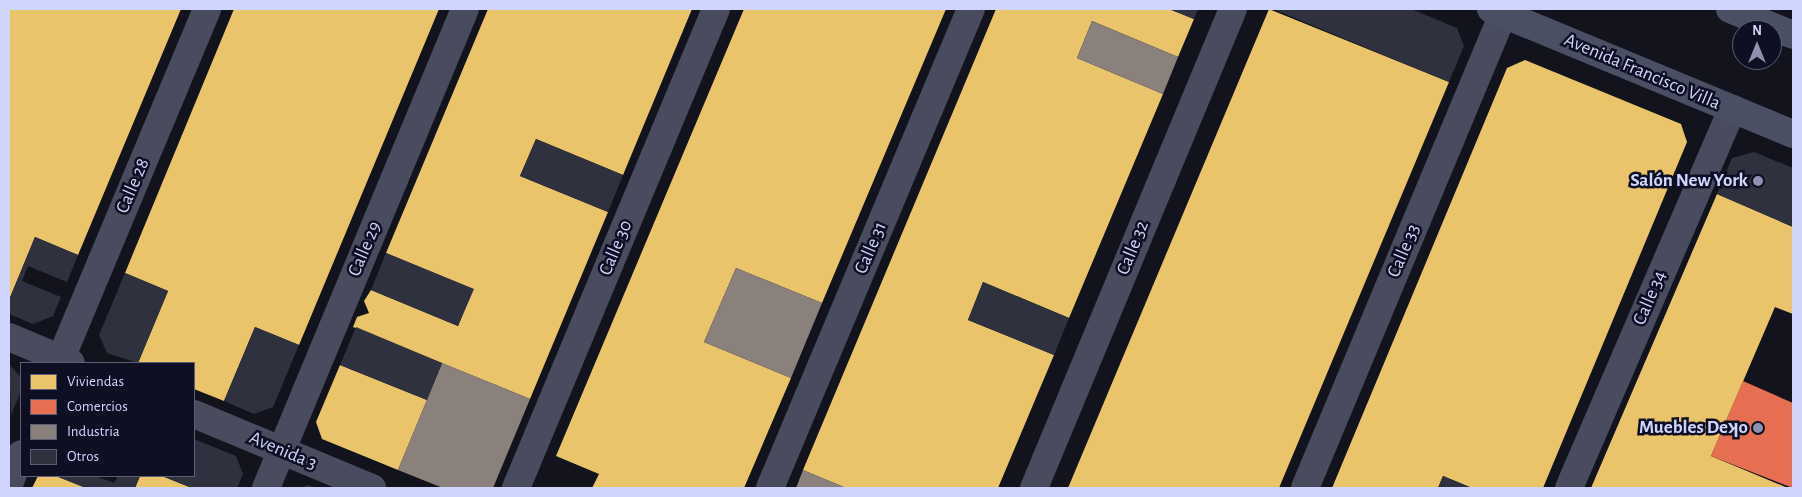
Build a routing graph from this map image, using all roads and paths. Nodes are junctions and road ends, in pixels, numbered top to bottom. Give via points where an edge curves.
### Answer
1 (207, 9) edge
2 (465, 9) edge
3 (716, 9) edge
4 (971, 9) edge
5 (1233, 9) edge
6 (1730, 9) edge
7 (1497, 11) edge
8 (1766, 16) edge
9 (1793, 35) edge
10 (1732, 109) junction
11 (1793, 134) edge
12 (9, 337) edge
13 (64, 362) edge
14 (195, 414) edge
15 (282, 451) junction
16 (20, 456) edge
17 (9, 484) edge
18 (266, 488) edge
19 (372, 488) edge
20 (516, 488) edge
21 (770, 488) edge
22 (1034, 488) edge
23 (1305, 488) edge
24 (1569, 488) edge

1 - 13 street, Calle 28
2 - 15 street, Calle 29
3 - 20 street, Calle 30
4 - 21 street, Calle 31
5 - 22 street, Calle 32
6 - 8 main road
7 - 10 main road, Avenida Francisco Villa
7 - 23 street, Calle 33
8 - 9 main road
10 - 11 main road, Avenida Francisco Villa
10 - 24 street, Calle 34
12 - 13 street
14 - 15 street, Avenida 3
15 - 18 street, Calle 29
15 - 19 street, Avenida 3
16 - 17 street

